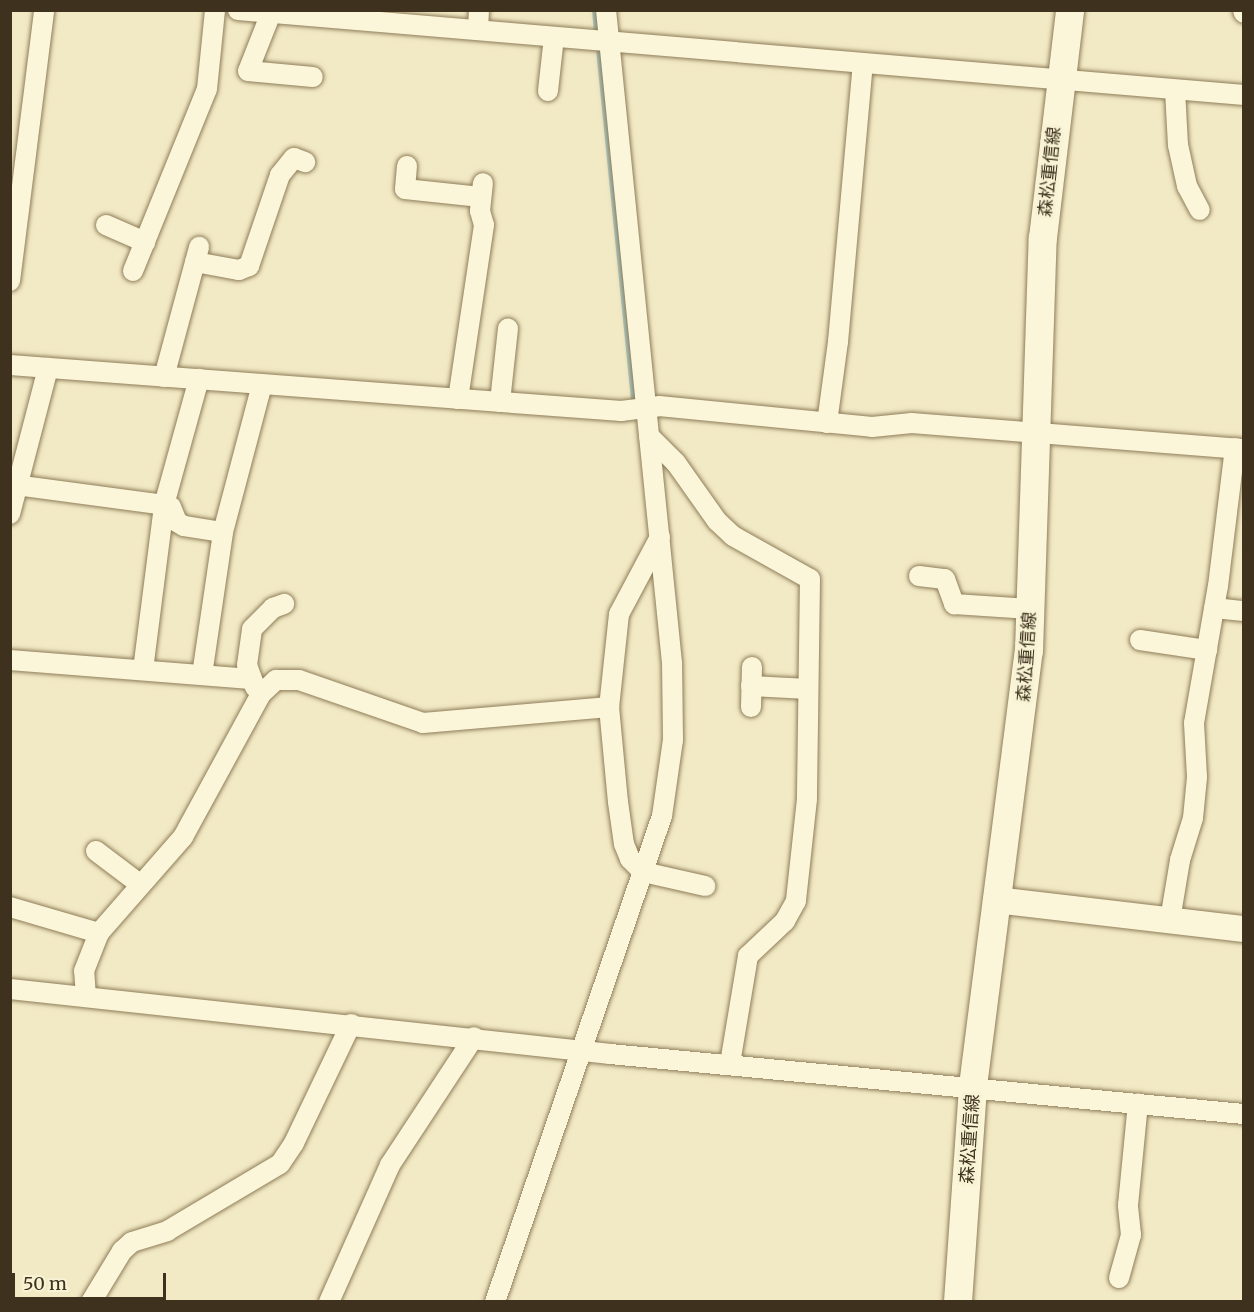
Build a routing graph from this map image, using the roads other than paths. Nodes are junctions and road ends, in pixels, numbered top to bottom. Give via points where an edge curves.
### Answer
1 (44, 10) edge
2 (215, 10) edge
3 (606, 10) edge
4 (1070, 10) edge
5 (254, 11) edge
6 (478, 20) edge
7 (554, 37) junction
8 (609, 42) junction
9 (863, 64) junction
10 (313, 77) dead end
11 (1060, 81) junction
12 (1175, 90) junction
13 (548, 91) dead end
14 (1244, 95) edge
15 (304, 162) dead end
16 (407, 166) dead end
17 (1200, 210) dead end
18 (106, 225) dead end
19 (145, 242) junction
20 (133, 271) dead end
21 (10, 281) edge
22 (508, 328) dead end
23 (10, 365) edge
24 (48, 368) junction
25 (164, 377) junction
26 (199, 379) junction
27 (262, 384) junction
28 (458, 399) junction
29 (500, 402) junction
30 (646, 408) junction
31 (827, 423) junction
32 (1036, 432) junction
33 (649, 436) junction
34 (1239, 448) edge
35 (15, 485) junction
36 (164, 505) junction
37 (10, 514) edge
38 (223, 532) junction
39 (660, 537) junction
40 (919, 576) dead end
41 (284, 604) dead end
42 (1214, 608) junction
43 (1030, 609) junction
44 (1244, 611) edge
45 (1140, 640) dead end
46 (1207, 650) junction
47 (10, 660) edge
48 (143, 670) junction
49 (202, 675) junction
50 (256, 686) junction
51 (808, 689) junction
52 (751, 706) dead end
53 (609, 707) junction
54 (96, 850) dead end
55 (643, 872) junction
56 (141, 885) junction
57 (705, 886) dead end
58 (996, 900) junction
59 (10, 907) edge
60 (1170, 920) junction
61 (1244, 928) edge
62 (99, 933) junction
63 (10, 989) edge
64 (86, 997) junction
65 (351, 1024) junction
66 (474, 1037) junction
67 (582, 1048) junction
68 (730, 1064) junction
69 (973, 1086) junction
70 (1138, 1103) junction
71 (1244, 1114) edge
72 (1119, 1278) dead end
73 (91, 1302) edge
74 (329, 1302) edge
75 (495, 1302) edge
76 (958, 1302) edge

1 - 21 street
2 - 19 street via 207,89
3 - 8 street
4 - 11 main road, 森松重信線
5 - 6 street
5 - 10 street via 248,71
6 - 7 street
7 - 8 street
7 - 13 street
8 - 9 street
8 - 30 street
9 - 11 street
9 - 31 street
11 - 12 street
11 - 32 main road, 森松重信線 via 1042,238
12 - 14 street
12 - 17 street via 1178,145 1187,186
15 - 25 street via 294,158 280,175 249,266 239,270 197,254
16 - 28 street via 405,189 482,190 486,274
18 - 19 street
19 - 20 street
22 - 29 street
23 - 24 street
24 - 25 street
24 - 35 street
25 - 26 street
26 - 27 street
26 - 36 street
27 - 28 street
27 - 38 street
28 - 29 street
29 - 30 street via 621,411
30 - 31 street
30 - 33 street
31 - 32 street via 872,427 912,423
32 - 34 street
32 - 43 main road, 森松重信線
33 - 39 street
33 - 51 street via 676,462 717,521 734,536 810,579
34 - 42 street
35 - 36 street
35 - 37 street
36 - 38 street via 171,507 177,522 184,526
36 - 48 street
38 - 49 street
39 - 53 street via 619,614
39 - 55 street via 672,663 673,740 662,816
40 - 43 street via 945,579 954,604
41 - 50 street via 273,608 252,629 248,643
42 - 44 street
42 - 46 street
43 - 58 main road, 森松重信線 via 1021,725
45 - 46 street
46 - 60 street via 1194,723 1197,777 1193,818 1180,861
47 - 48 street
48 - 49 street
49 - 50 street
50 - 53 street via 276,680 299,680 423,723
50 - 56 street via 183,837
51 - 52 street via 752,677
51 - 68 street via 807,799 795,901 784,921 748,956
53 - 55 street via 624,844 630,859
54 - 56 street
55 - 57 street
55 - 67 street
56 - 62 street
58 - 60 street
58 - 69 main road, 森松重信線
59 - 62 street
60 - 61 street
62 - 64 street via 84,971
63 - 64 street
64 - 65 street
65 - 66 street
65 - 73 street via 280,1164 167,1231 132,1242 122,1251
66 - 67 street
66 - 74 street via 390,1166
67 - 68 street
67 - 75 street
68 - 69 street
69 - 70 street
69 - 76 main road, 森松重信線
70 - 71 street
70 - 72 street via 1128,1205 1131,1235

